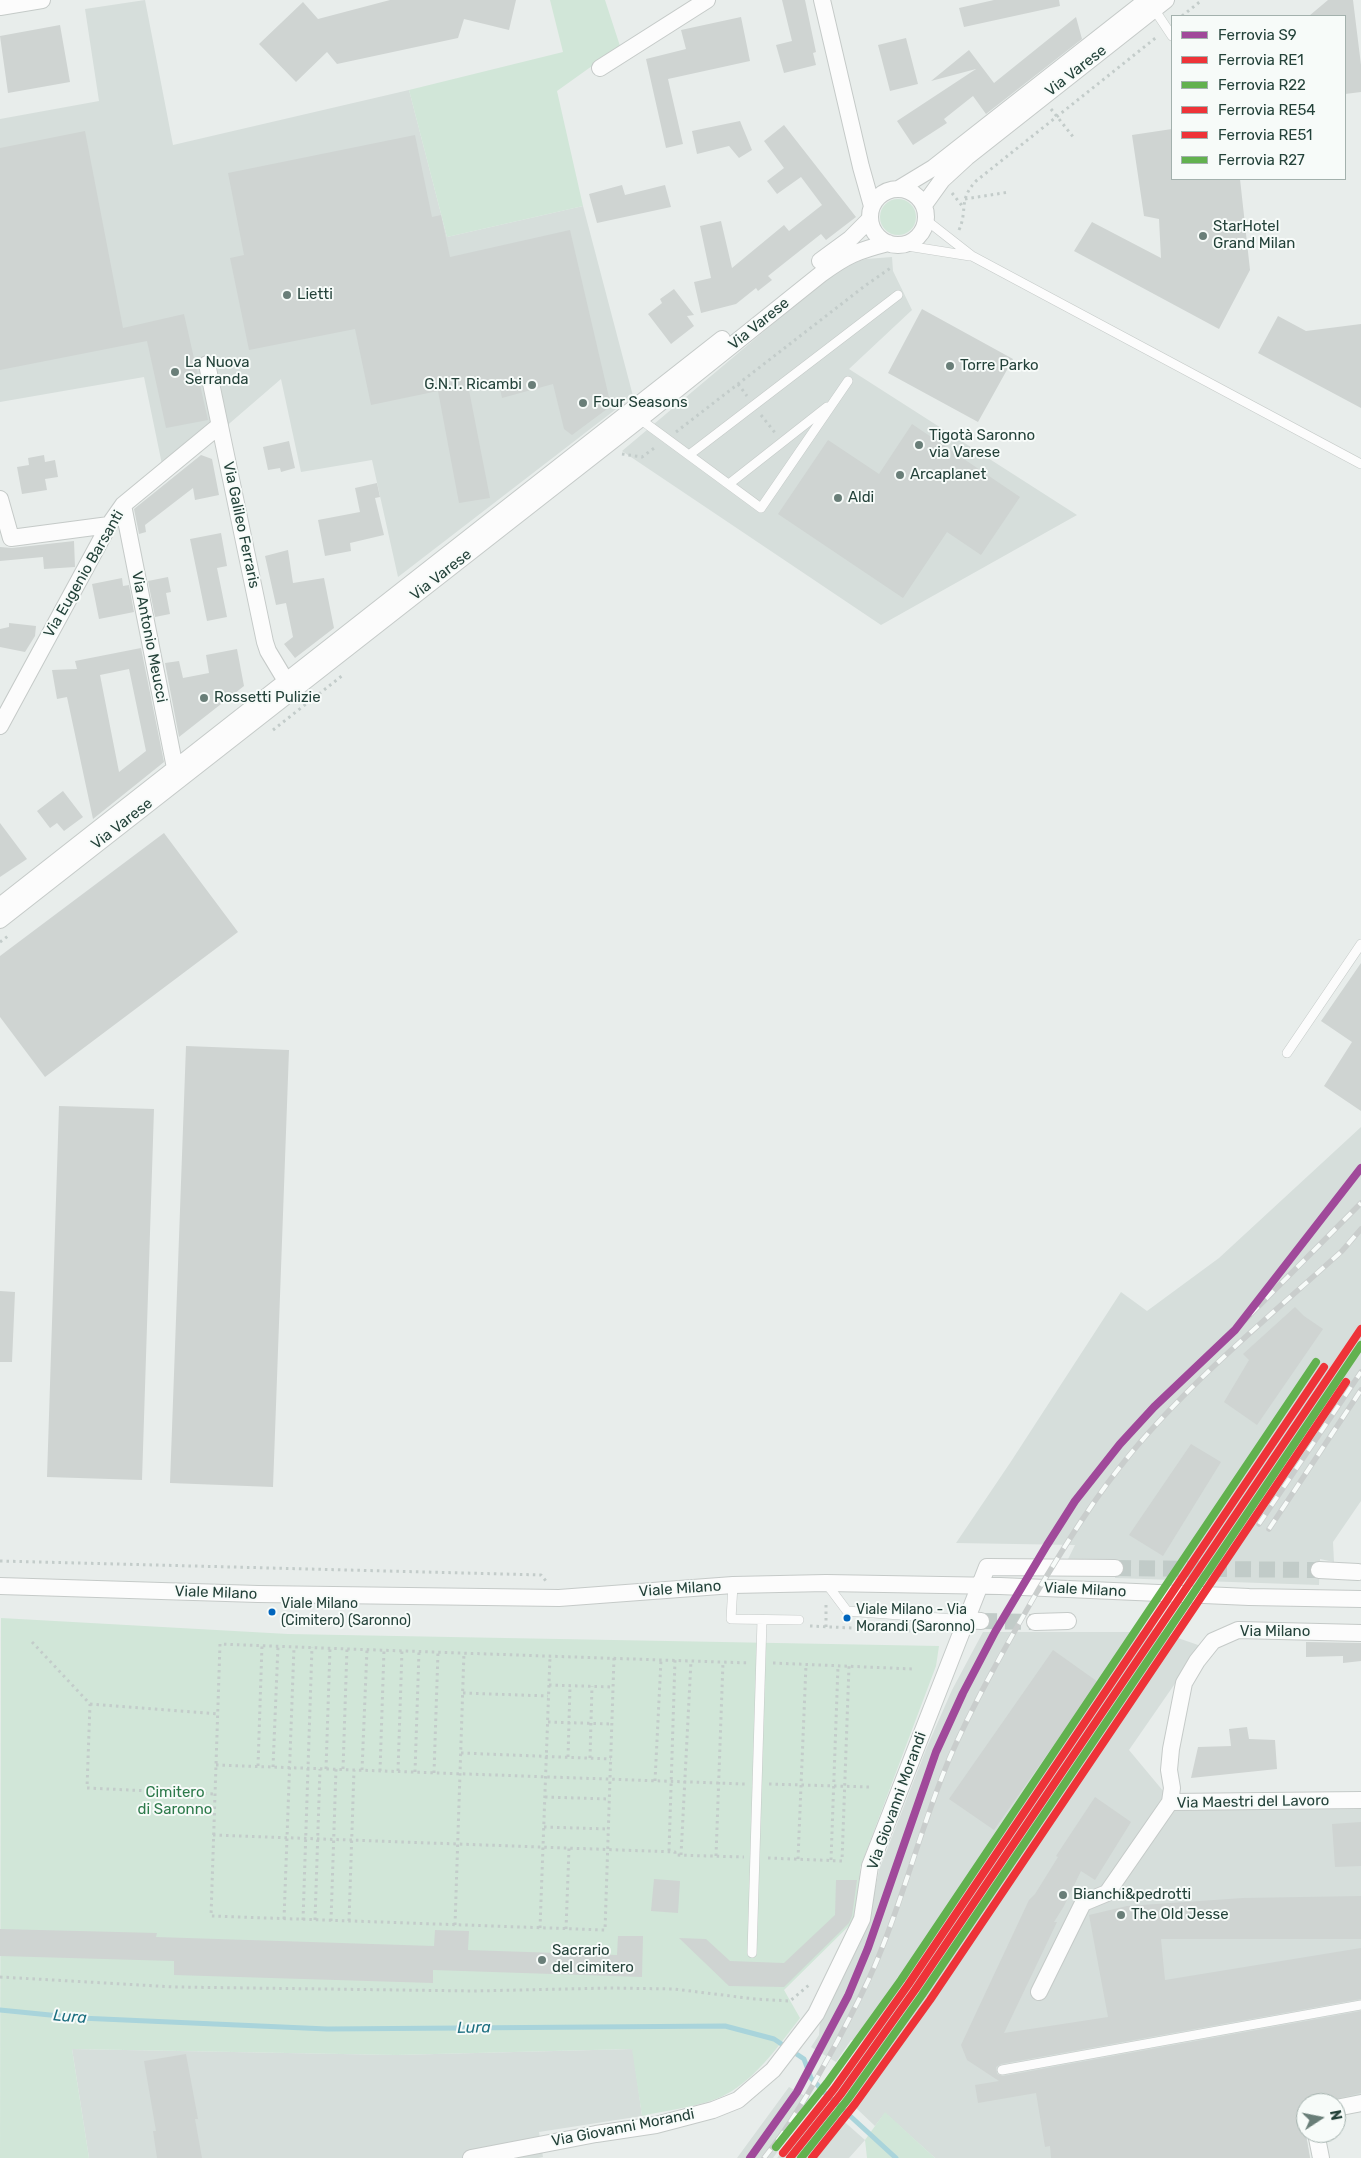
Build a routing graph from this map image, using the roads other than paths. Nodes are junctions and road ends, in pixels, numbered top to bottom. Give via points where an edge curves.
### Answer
1 (42, 0) edge
2 (707, 0) edge
3 (822, 0) edge
4 (1155, 3) edge
5 (0, 7) edge
6 (1170, 32) edge
7 (600, 68) dead end
8 (861, 167) junction
9 (895, 188) junction
10 (871, 212) junction
11 (926, 213) junction
12 (894, 244) junction
13 (972, 256) junction
14 (898, 295) dead end
15 (207, 364) dead end
16 (848, 381) dead end
17 (834, 402) junction
18 (640, 419) junction
19 (220, 425) junction
20 (689, 455) junction
21 (1361, 464) edge
22 (729, 484) junction
23 (0, 499) edge
24 (123, 505) junction
25 (109, 524) junction
26 (286, 681) junction
27 (0, 726) edge
28 (175, 768) junction
29 (0, 906) edge
30 (0, 920) edge
31 (1361, 944) edge
32 (1287, 1053) dead end
33 (1115, 1568) tunnel mouth
34 (1319, 1570) tunnel mouth
35 (1358, 1572) dead end
36 (826, 1583) junction
37 (733, 1585) junction
38 (0, 1586) edge
39 (980, 1586) junction
40 (1361, 1598) edge
41 (762, 1620) junction
42 (799, 1620) dead end
43 (974, 1620) junction
44 (1068, 1621) dead end
45 (1034, 1622) tunnel mouth
46 (1361, 1632) edge
47 (1361, 1800) edge
48 (1170, 1802) junction
49 (752, 1953) dead end
50 (1039, 1992) dead end
51 (1361, 2006) edge
52 (1002, 2070) dead end
53 (1361, 2103) edge
54 (1346, 2106) edge
55 (1318, 2143) edge
56 (471, 2158) edge
57 (1320, 2158) edge

1 - 5 street
2 - 7 street
3 - 8 street
4 - 6 lane
4 - 9 street, Via Varese via 933,168
4 - 11 street, Via Varese via 967,157 942,180
8 - 9 street via 877,181
8 - 10 street
9 - 10 street via 880,194
9 - 11 street via 917,195
10 - 12 street via 875,233
10 - 26 street, Via Varese via 850,239
11 - 12 street via 925,226 917,238
11 - 13 lane
12 - 13 lane
12 - 18 street, Via Varese via 857,251 841,259
13 - 21 lane
14 - 20 lane
15 - 19 street, Via Galileo Ferraris
16 - 17 lane
17 - 22 lane
17 - 22 lane via 761,508
18 - 20 lane
18 - 30 street, Via Varese
19 - 24 street, Via Eugenio Barsanti
19 - 26 street, Via Galileo Ferraris via 265,642
20 - 22 lane
23 - 25 street via 11,538
24 - 25 street, Via Eugenio Barsanti
24 - 28 street, Via Antonio Meucci
25 - 27 street, Via Eugenio Barsanti
26 - 28 street, Via Varese
28 - 29 street, Via Varese
31 - 32 lane
33 - 39 street, Via Giovanni Morandi via 987,1567
34 - 35 street
36 - 37 street, Viale Milano
36 - 39 street, Viale Milano
36 - 43 lane via 847,1611
37 - 38 street, Viale Milano via 559,1598
37 - 41 lane via 731,1620
39 - 40 street, Viale Milano via 1249,1597
39 - 43 street, Via Giovanni Morandi
41 - 42 lane
41 - 49 lane
43 - 56 street, Via Giovanni Morandi via 870,1866 862,1919 816,2014 773,2070 738,2100 713,2110 656,2125
44 - 45 street
46 - 48 street, Via Milano via 1238,1630 1213,1641 1184,1683 1171,1749
47 - 48 street, Via Maestri del Lavoro
48 - 50 street, Via Maestri del Lavoro via 1107,1893 1083,1903
51 - 52 lane
53 - 54 street
55 - 57 street

